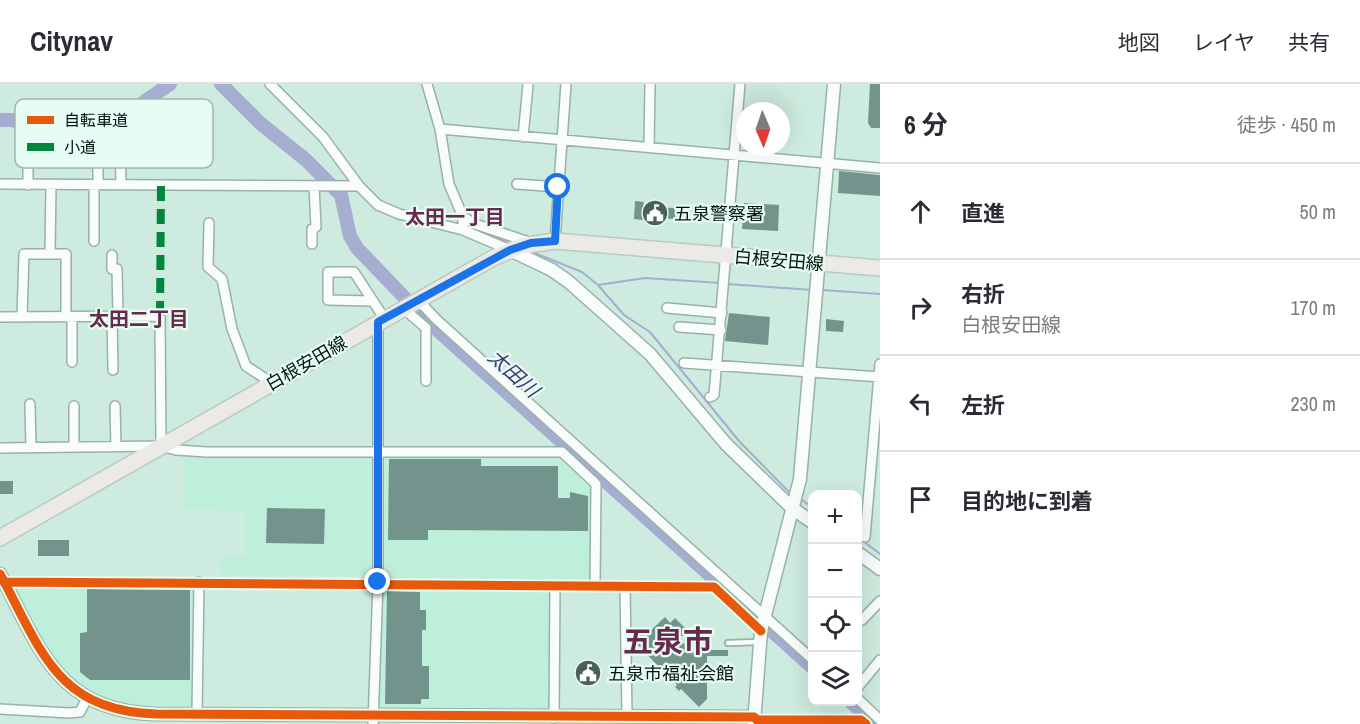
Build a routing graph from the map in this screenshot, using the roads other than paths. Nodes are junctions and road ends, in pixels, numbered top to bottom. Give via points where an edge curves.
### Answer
1 (270, 84) edge
2 (427, 84) edge
3 (566, 84) edge
4 (650, 84) edge
5 (740, 84) edge
6 (834, 84) edge
7 (528, 85) edge
8 (440, 129) junction
9 (523, 137) junction
10 (561, 140) junction
11 (649, 147) junction
12 (733, 156) junction
13 (827, 164) junction
14 (28, 168) edge
15 (97, 168) edge
16 (121, 168) edge
17 (880, 168) edge
18 (0, 184) edge
19 (517, 184) dead end
20 (28, 185) junction
21 (51, 185) junction
22 (96, 185) junction
23 (121, 185) junction
24 (314, 186) junction
25 (359, 186) junction
26 (558, 187) junction
27 (463, 217) junction
28 (209, 223) dead end
29 (463, 230) junction
30 (94, 241) dead end
31 (555, 241) junction
32 (531, 243) junction
33 (312, 244) dead end
34 (510, 250) junction
35 (50, 254) junction
36 (112, 255) dead end
37 (725, 256) junction
38 (818, 263) junction
39 (880, 268) edge
40 (417, 299) junction
41 (372, 301) junction
42 (403, 308) junction
43 (667, 308) dead end
44 (722, 313) junction
45 (0, 317) edge
46 (22, 317) junction
47 (69, 317) junction
48 (115, 317) junction
49 (381, 320) junction
50 (679, 327) dead end
51 (721, 330) junction
52 (72, 362) dead end
53 (684, 363) dead end
54 (880, 364) edge
55 (716, 365) junction
56 (113, 370) dead end
57 (808, 372) junction
58 (880, 377) edge
59 (426, 381) dead end
60 (272, 382) junction
61 (710, 397) dead end
62 (30, 404) dead end
63 (74, 406) dead end
64 (115, 406) dead end
65 (878, 417) edge
66 (116, 446) junction
67 (161, 446) junction
68 (31, 447) junction
69 (74, 447) junction
70 (0, 448) edge
71 (379, 453) junction
72 (876, 458) edge
73 (792, 508) junction
74 (808, 519) edge
75 (865, 537) dead end
76 (0, 538) edge
77 (862, 556) edge
78 (880, 569) edge
79 (2, 578) edge
80 (199, 582) junction
81 (378, 582) junction
82 (555, 586) junction
83 (595, 586) junction
84 (625, 586) junction
85 (880, 601) edge
86 (765, 615) junction
87 (862, 620) dead end
88 (761, 636) junction
89 (728, 643) dead end
90 (808, 654) edge
91 (880, 660) edge
92 (862, 682) edge
93 (87, 698) junction
94 (862, 703) edge
95 (880, 707) edge
96 (0, 709) edge
97 (870, 711) junction
98 (69, 713) junction
99 (197, 713) junction
100 (627, 717) junction
101 (554, 718) junction
102 (373, 719) edge
103 (880, 720) edge
104 (754, 721) edge
105 (864, 722) edge
106 (69, 724) edge

1 - 25 street via 322,137
2 - 8 street
3 - 10 street
4 - 11 street
5 - 12 street
6 - 13 street
7 - 9 street
8 - 9 street
8 - 27 street via 449,184
9 - 10 street
10 - 11 street
10 - 26 street
11 - 12 street
12 - 13 street
12 - 37 street
13 - 17 street
13 - 38 street
14 - 20 street
15 - 22 street
16 - 23 street
18 - 20 street
19 - 26 street
20 - 21 street
21 - 22 street
21 - 35 street
22 - 23 street
22 - 30 street
23 - 24 street
24 - 25 street
24 - 33 street via 316,227 312,230
25 - 29 street via 378,204 399,214
26 - 31 street
27 - 29 street
27 - 32 street
28 - 60 street via 208,267 222,279 232,328 246,366
29 - 34 street
31 - 32 main road, 白根安田線
31 - 37 main road, 白根安田線
32 - 34 main road, 白根安田線
34 - 40 main road, 白根安田線
34 - 73 street via 569,282 650,354 726,444
35 - 46 street via 24,254
35 - 47 street via 66,254
36 - 48 street via 112,269 117,269
37 - 38 main road, 白根安田線
37 - 44 street
38 - 39 main road, 白根安田線
38 - 57 street
40 - 42 main road, 白根安田線
40 - 86 street
41 - 41 street via 354,272 328,272 328,300
41 - 49 street
42 - 49 main road, 白根安田線
42 - 59 street via 426,328
43 - 44 street
44 - 51 street
45 - 46 street
46 - 47 street
47 - 48 street
47 - 52 street
48 - 56 street
48 - 67 street via 160,316
49 - 60 main road, 白根安田線
49 - 71 street
50 - 51 street
51 - 55 street
53 - 55 street
54 - 58 street
55 - 57 street
55 - 61 street via 714,395
57 - 58 street
57 - 73 street via 800,479
58 - 65 street
60 - 67 main road, 白根安田線
62 - 68 street
63 - 69 street
64 - 66 street
65 - 72 street
66 - 67 street
66 - 69 street
67 - 71 street via 207,452
67 - 76 main road, 白根安田線
68 - 69 street
68 - 70 street
71 - 81 street
71 - 83 street via 562,452 597,484
72 - 75 street
73 - 74 street
73 - 86 street
77 - 78 street
79 - 80 street
79 - 93 street via 52,667
80 - 81 street
80 - 99 street
81 - 82 street
81 - 102 street
82 - 83 street
82 - 101 street
83 - 84 street
84 - 88 street via 714,586
84 - 100 street
85 - 87 street
86 - 88 street
86 - 90 street
88 - 89 lane
88 - 104 street
91 - 92 street
93 - 98 street via 80,712
93 - 99 street via 122,711
94 - 97 street
95 - 97 street
96 - 98 street
97 - 103 street
97 - 105 street
98 - 106 street
99 - 102 street
100 - 101 street
100 - 104 street
101 - 102 street
104 - 105 street

